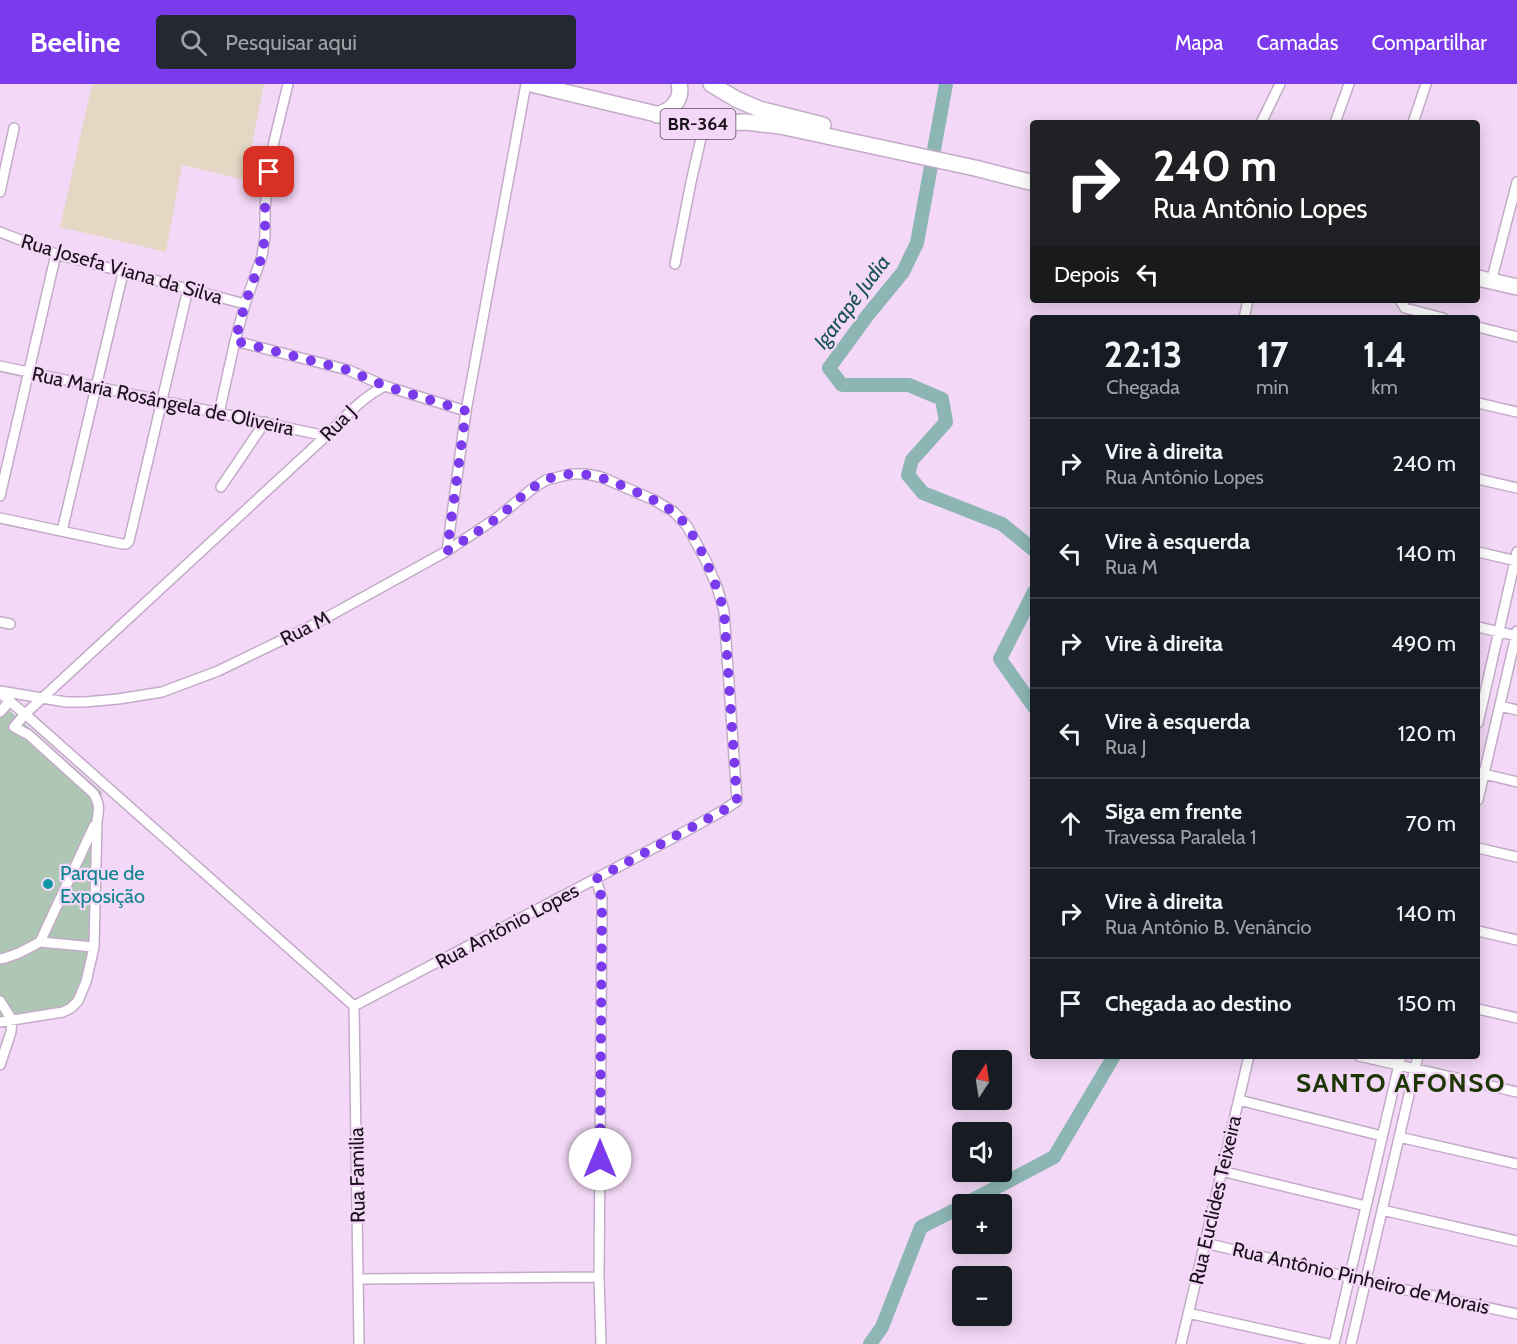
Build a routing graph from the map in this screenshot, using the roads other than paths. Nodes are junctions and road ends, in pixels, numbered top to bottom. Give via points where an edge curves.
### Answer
1 (288, 84) edge
2 (526, 84) edge
3 (531, 84) edge
4 (679, 84) edge
5 (711, 84) edge
6 (1280, 84) edge
7 (1349, 84) edge
8 (1426, 84) edge
9 (657, 115) junction
10 (1262, 120) edge
11 (1336, 120) edge
12 (1414, 120) edge
13 (704, 124) junction
14 (14, 128) dead end
15 (868, 140) junction
16 (976, 164) junction
17 (1030, 173) edge
18 (1030, 182) edge
19 (1517, 182) edge
20 (0, 192) edge
21 (0, 232) edge
22 (56, 254) junction
23 (675, 264) dead end
24 (123, 273) junction
25 (1482, 282) edge
26 (1517, 287) edge
27 (188, 289) junction
28 (1517, 297) edge
29 (245, 304) junction
30 (1402, 304) edge
31 (1434, 315) edge
32 (1480, 328) edge
33 (1517, 337) edge
34 (235, 341) junction
35 (0, 366) edge
36 (28, 372) junction
37 (97, 386) junction
38 (385, 386) junction
39 (162, 400) junction
40 (1480, 403) edge
41 (466, 411) junction
42 (1517, 412) edge
43 (219, 413) junction
44 (265, 423) junction
45 (326, 436) junction
46 (1480, 479) edge
47 (220, 487) dead end
48 (1517, 488) edge
49 (0, 496) edge
50 (0, 518) edge
51 (62, 531) junction
52 (447, 551) junction
53 (1480, 552) edge
54 (1516, 558) edge
55 (0, 622) edge
56 (10, 624) dead end
57 (1480, 627) edge
58 (1499, 632) junction
59 (1517, 634) edge
60 (0, 692) edge
61 (40, 699) junction
62 (10, 701) junction
63 (1480, 701) edge
64 (1500, 706) junction
65 (1517, 710) edge
66 (0, 712) edge
67 (25, 714) junction
68 (1480, 773) edge
69 (1517, 782) edge
70 (724, 810) joint
71 (97, 821) junction
72 (1480, 848) edge
73 (1517, 857) edge
74 (596, 879) junction
75 (1480, 931) edge
76 (1517, 940) edge
77 (40, 942) junction
78 (94, 947) junction
79 (0, 958) edge
80 (0, 1001) edge
81 (354, 1006) junction
82 (1480, 1009) edge
83 (1517, 1018) edge
84 (12, 1020) junction
85 (0, 1022) edge
86 (1248, 1059) edge
87 (1384, 1059) edge
88 (1417, 1059) edge
89 (1400, 1061) edge
90 (0, 1065) edge
91 (1415, 1069) junction
92 (1517, 1092) edge
93 (1239, 1100) junction
94 (1382, 1136) junction
95 (1399, 1137) junction
96 (1517, 1164) edge
97 (1221, 1171) junction
98 (1366, 1206) junction
99 (1382, 1210) junction
100 (1517, 1241) edge
101 (1205, 1243) junction
102 (600, 1277) junction
103 (1349, 1277) junction
104 (358, 1279) junction
105 (1365, 1281) junction
106 (1188, 1313) junction
107 (1517, 1314) edge
108 (359, 1344) edge
109 (601, 1344) edge
110 (1181, 1344) edge
111 (1328, 1344) edge
112 (1334, 1344) edge
113 (1351, 1344) edge

1 - 29 street via 272,154 262,256
2 - 41 street
3 - 9 highway, BR-364
4 - 9 highway via 681,91 676,103
5 - 15 highway, BR-364 via 759,109
6 - 10 street
7 - 11 street
8 - 12 street
9 - 13 highway, BR-364
13 - 15 highway, BR-364 via 759,123
13 - 23 street
14 - 20 street
15 - 16 highway, BR-364
16 - 17 highway, BR-364
16 - 18 highway, BR-364
19 - 25 street
21 - 22 street, Rua Josefa Viana da Silva
22 - 24 street, Rua Josefa Viana da Silva
22 - 36 street
24 - 27 street, Rua Josefa Viana da Silva
24 - 37 street
25 - 26 highway
25 - 28 highway
27 - 29 street, Rua Josefa Viana da Silva
27 - 39 street
29 - 34 street
30 - 31 street
32 - 33 street
34 - 38 street via 348,370
34 - 43 street
35 - 36 street, Rua Maria Rosângela de Oliveira
36 - 37 street, Rua Maria Rosângela de Oliveira
36 - 49 street
37 - 39 street, Rua Maria Rosângela de Oliveira
37 - 51 street
38 - 41 street
38 - 45 street, Rua J via 359,402
39 - 43 street, Rua Maria Rosângela de Oliveira
39 - 51 street via 129,541 122,544
40 - 42 street
41 - 52 street
43 - 44 street, Rua Maria Rosângela de Oliveira
44 - 45 street, Rua Maria Rosângela de Oliveira
44 - 47 street
45 - 61 street, Rua J
46 - 48 street
50 - 51 street
52 - 61 street, Rua M via 313,625 218,671 162,692 86,702
52 - 70 street, Rua M via 546,480 558,476 601,477 674,512 687,526 706,561 724,611 737,801
53 - 54 street
54 - 58 street
55 - 56 street
57 - 58 street
58 - 59 street
58 - 63 street
59 - 64 street
60 - 61 street, Rua M
60 - 62 street
61 - 67 street
62 - 66 street
62 - 67 street
64 - 65 street
64 - 68 street
67 - 71 street via 14,727 29,735 93,793 98,800
67 - 81 street
68 - 69 street
70 - 74 street, Rua Antônio Lopes
71 - 77 street
71 - 78 street
72 - 73 street
74 - 81 street, Rua Antônio Lopes
74 - 102 street via 602,899
75 - 76 street
77 - 78 street
77 - 79 street
78 - 84 street via 86,982 71,1008
80 - 84 street
81 - 104 street, Rua Familia
82 - 83 street
84 - 85 street
84 - 90 street
86 - 93 street, Rua Euclides Teixeira
87 - 89 street
88 - 91 street
89 - 91 street
89 - 94 street
91 - 92 street
91 - 95 street
93 - 94 street
93 - 97 street, Rua Euclides Teixeira
94 - 98 street
95 - 96 street
95 - 99 street
97 - 98 street
97 - 101 street, Rua Euclides Teixeira
98 - 103 street
99 - 100 street
99 - 105 street
101 - 103 street, Rua Antônio Pinheiro de Morais
101 - 106 street, Rua Euclides Teixeira
102 - 104 street
102 - 109 street
103 - 105 street, Rua Antônio Pinheiro de Morais
103 - 112 street
104 - 108 street, Rua Familia
105 - 107 street, Rua Antônio Pinheiro de Morais
105 - 113 street
106 - 110 street, Rua Euclides Teixeira
106 - 111 street

